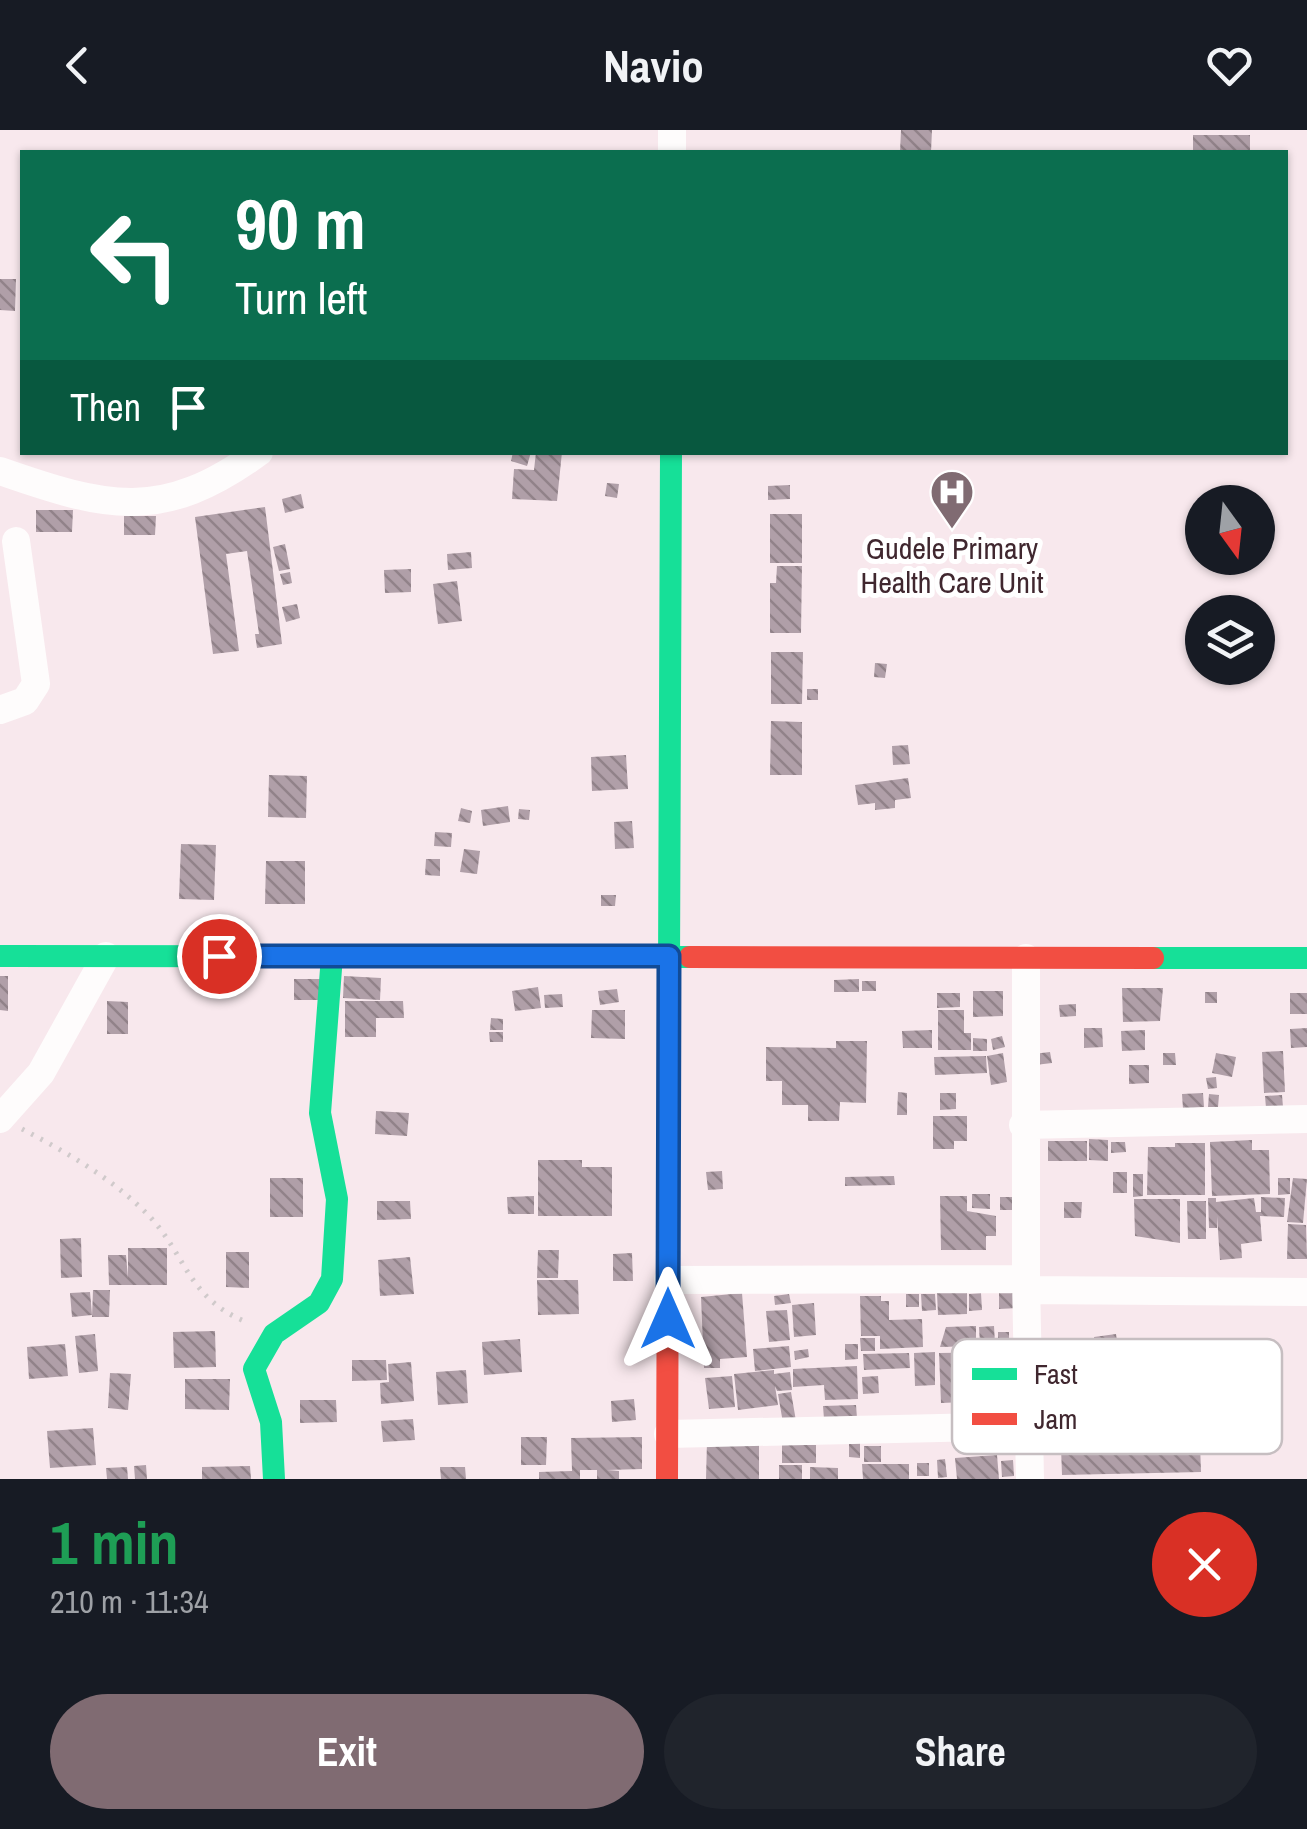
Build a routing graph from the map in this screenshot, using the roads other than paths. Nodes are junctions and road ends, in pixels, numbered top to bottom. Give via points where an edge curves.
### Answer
1 (254, 455) edge
2 (671, 455) edge
3 (0, 471) edge
4 (16, 542) dead end
5 (0, 710) edge
6 (0, 956) edge
7 (106, 956) junction
8 (332, 956) junction
9 (669, 956) junction
10 (1026, 958) junction
11 (1307, 958) edge
12 (1, 1119) edge
13 (1307, 1120) edge
14 (1023, 1125) junction
15 (668, 1280) junction
16 (1026, 1284) junction
17 (1307, 1292) edge
18 (1027, 1339) edge
19 (952, 1428) edge
20 (668, 1434) junction
21 (1029, 1454) edge
22 (274, 1479) edge
23 (668, 1479) edge
24 (1030, 1479) edge

1 - 3 street via 200,487 159,502 122,505
2 - 9 street
4 - 5 street via 36,684 24,700
6 - 7 street
7 - 8 street
7 - 12 street via 41,1074
8 - 9 street
8 - 22 street via 320,1113 337,1199 332,1279 319,1303 274,1334 254,1369 272,1422
9 - 10 street
9 - 15 street
10 - 11 street
10 - 14 street
13 - 14 street
14 - 16 street
15 - 16 street
15 - 20 street
16 - 17 street
16 - 18 street
19 - 20 street
20 - 23 street
21 - 24 street

